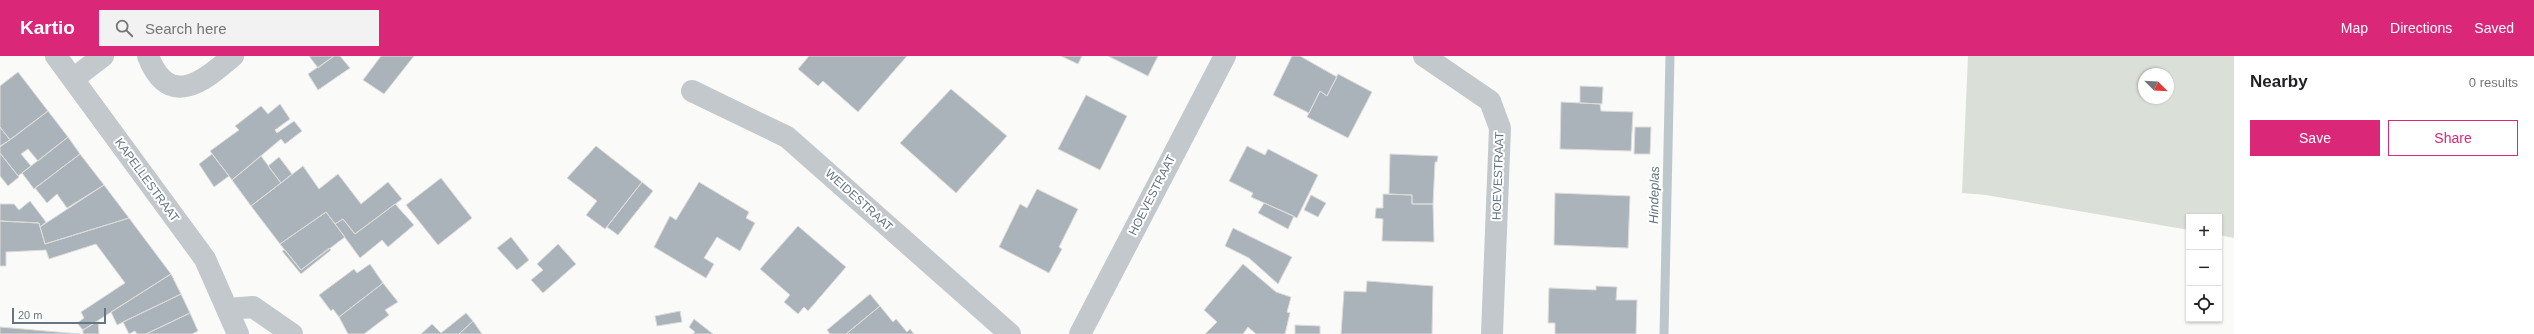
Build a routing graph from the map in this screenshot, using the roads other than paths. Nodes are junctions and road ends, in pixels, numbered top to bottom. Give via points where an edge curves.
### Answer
1 (56, 56) edge
2 (103, 56) edge
3 (148, 56) edge
4 (234, 56) edge
5 (1224, 56) edge
6 (1424, 56) edge
7 (73, 79) junction
8 (692, 91) dead end
9 (228, 309) junction
10 (238, 334) edge
11 (292, 334) edge
12 (1010, 334) edge
13 (1080, 334) edge
14 (1492, 334) edge

1 - 7 street, KAPELLESTRAAT
2 - 7 street
3 - 4 street via 154,71 171,84 187,88 206,80
5 - 13 street, HOEVESTRAAT
6 - 14 street, HOEVESTRAAT via 1490,101 1500,128
7 - 9 street, KAPELLESTRAAT via 205,258
8 - 12 street, WEIDESTRAAT via 787,137
9 - 10 street, KAPELLESTRAAT
9 - 11 street via 253,307

